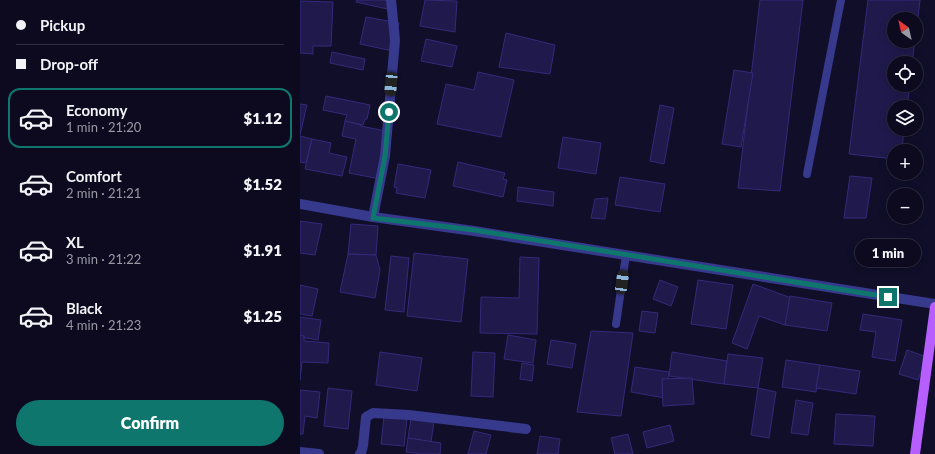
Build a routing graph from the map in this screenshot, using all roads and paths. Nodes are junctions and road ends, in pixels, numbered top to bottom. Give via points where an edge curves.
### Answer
1 (391, 0) edge
2 (841, 0) edge
3 (807, 174) dead end
4 (300, 204) edge
5 (373, 218) junction
6 (626, 255) junction
7 (935, 304) edge
8 (935, 307) edge
9 (616, 324) dead end
10 (526, 429) dead end
11 (300, 452) edge
12 (319, 454) edge
13 (360, 454) edge
14 (915, 454) edge

1 - 5 street via 395,40 385,156
2 - 3 lane
4 - 5 street
5 - 6 street via 474,230
6 - 7 street
6 - 9 lane
8 - 14 main road
10 - 13 street via 373,413 366,417
11 - 12 street

